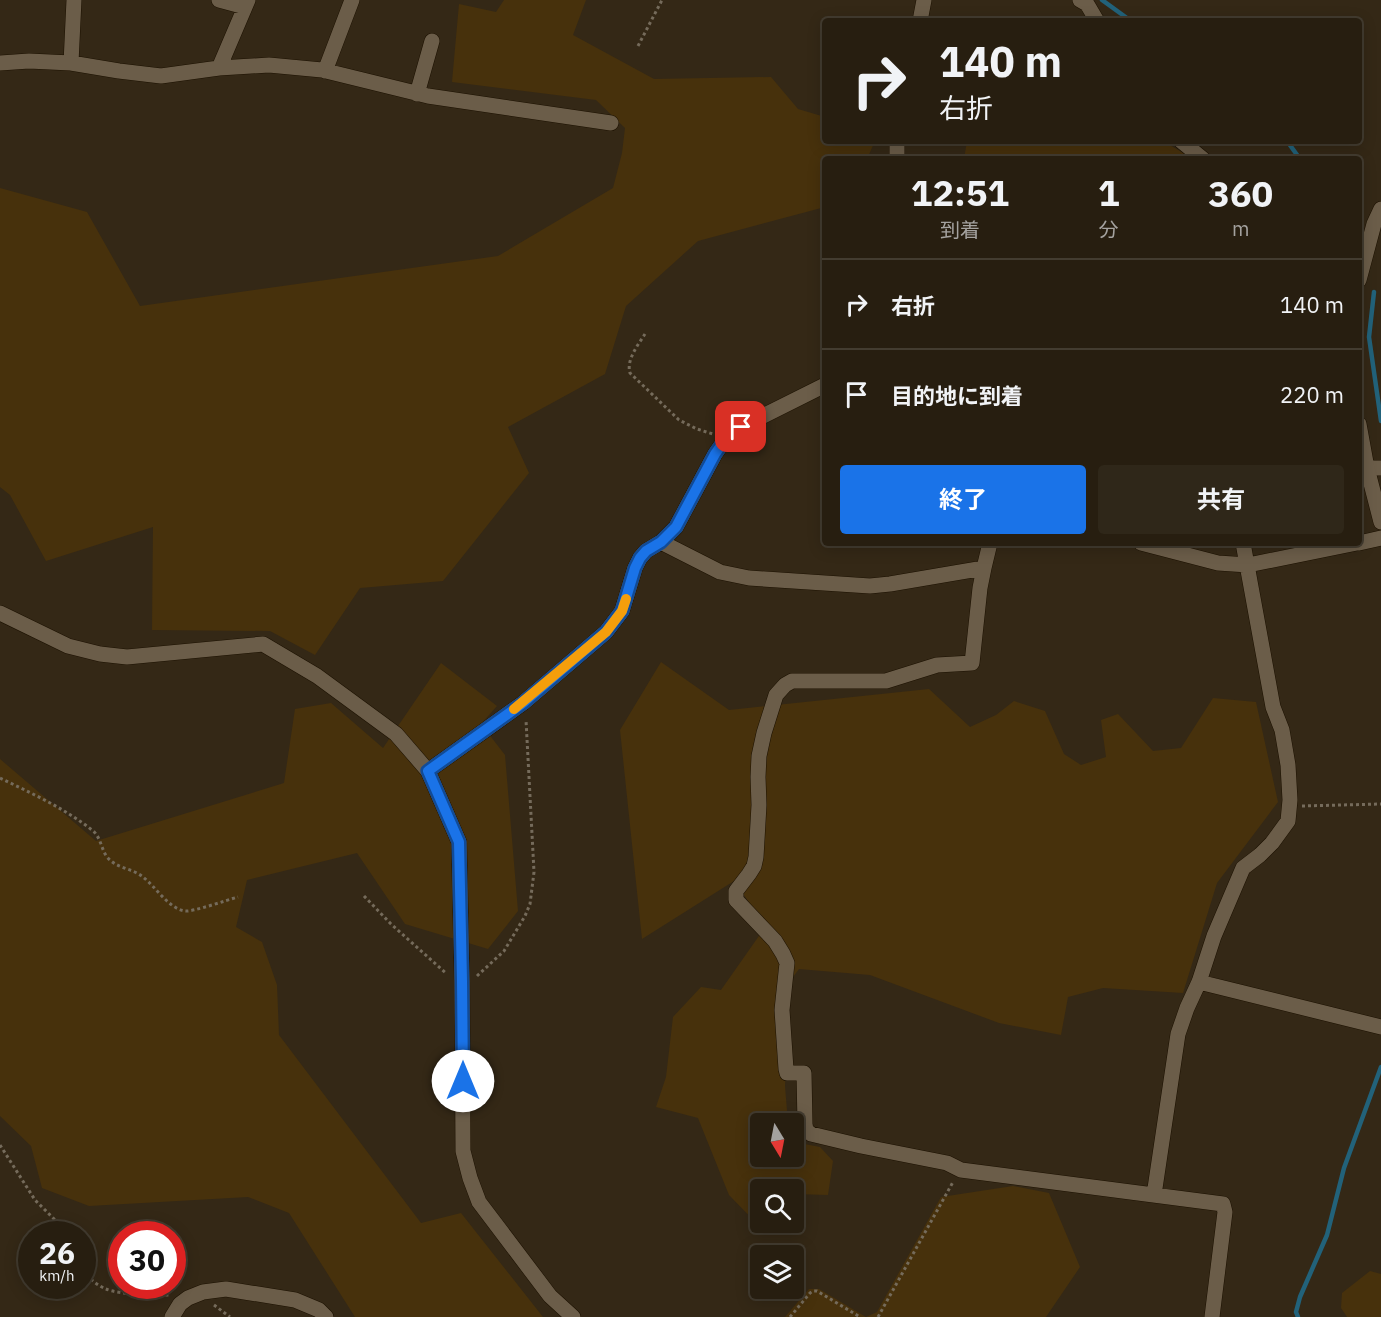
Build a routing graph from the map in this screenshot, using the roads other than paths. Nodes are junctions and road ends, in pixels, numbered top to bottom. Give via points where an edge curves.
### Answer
1 (74, 0) edge
2 (219, 0) edge
3 (352, 0) edge
4 (924, 0) edge
5 (1080, 0) edge
6 (246, 4) edge
7 (921, 18) edge
8 (1095, 18) edge
9 (432, 40) dead end
10 (0, 63) edge
11 (71, 63) junction
12 (219, 68) junction
13 (325, 71) junction
14 (417, 94) junction
15 (611, 123) dead end
16 (1185, 144) edge
17 (1199, 156) edge
18 (1381, 209) edge
19 (1362, 269) edge
20 (822, 386) edge
21 (1362, 433) edge
22 (1374, 468) edge
23 (1381, 522) edge
24 (1381, 538) edge
25 (661, 542) junction
26 (1362, 542) edge
27 (989, 546) edge
28 (1153, 546) edge
29 (1244, 546) edge
30 (1343, 546) edge
31 (1248, 565) junction
32 (984, 568) junction
33 (0, 613) edge
34 (428, 771) junction
35 (1199, 982) junction
36 (1381, 1027) edge
37 (1154, 1195) junction
38 (173, 1316) edge
39 (326, 1317) edge
40 (573, 1317) edge
41 (1212, 1317) edge

1 - 11 street
2 - 6 street
3 - 13 street
4 - 7 street
5 - 8 street
6 - 12 street
9 - 14 street
10 - 11 street
11 - 12 street via 161,76
12 - 13 street via 269,65
13 - 14 street
14 - 15 street
16 - 17 street
18 - 19 street
20 - 25 street via 729,434 676,527
21 - 22 street
22 - 23 street
24 - 26 street
25 - 32 street via 720,572 748,578 870,586
25 - 34 street via 640,558 622,611 606,632 523,703
27 - 32 street
28 - 31 street via 1218,563
29 - 31 street
30 - 31 street
31 - 35 street via 1273,707 1282,730 1290,804 1288,821 1272,843 1243,868
32 - 37 street via 972,663 937,665 886,681 792,681 776,695 759,756 756,857 736,891 736,900 775,941 787,963 782,1010 786,1070 804,1072 805,1124 811,1134 947,1163 961,1170
33 - 34 street via 68,646 100,654 127,657 262,644 317,676 396,734
34 - 40 street via 459,842 463,1151 470,1178 479,1202 550,1296
35 - 36 street
35 - 37 street via 1178,1034
37 - 41 street via 1223,1204
38 - 39 street via 188,1298 226,1289 294,1300

